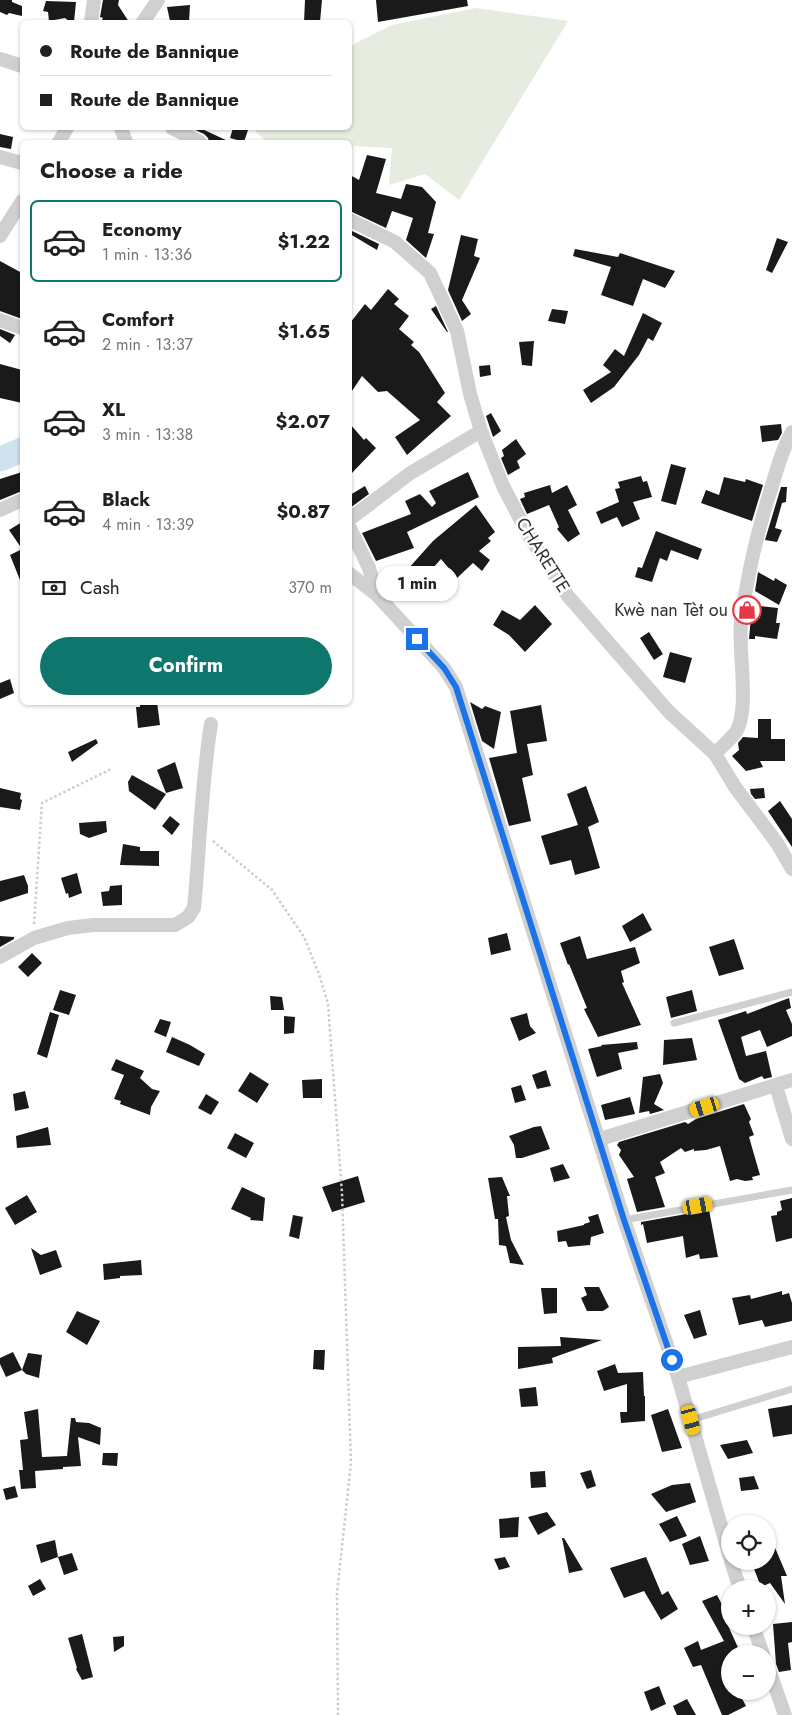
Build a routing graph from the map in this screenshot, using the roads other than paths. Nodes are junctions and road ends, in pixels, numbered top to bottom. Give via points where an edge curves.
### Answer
1 (94, 0) edge
2 (158, 0) edge
3 (91, 20) edge
4 (145, 20) edge
5 (0, 59) edge
6 (20, 65) edge
7 (176, 130) edge
8 (196, 140) edge
9 (0, 157) edge
10 (20, 162) edge
11 (20, 204) edge
12 (352, 221) edge
13 (0, 236) edge
14 (0, 320) edge
15 (20, 327) edge
16 (481, 430) junction
17 (792, 432) edge
18 (20, 501) edge
19 (0, 510) edge
20 (352, 517) edge
21 (352, 531) edge
22 (352, 576) edge
23 (377, 595) junction
24 (211, 724) dead end
25 (715, 754) junction
26 (792, 869) edge
27 (0, 957) edge
28 (792, 992) edge
29 (674, 1023) dead end
30 (792, 1080) edge
31 (776, 1086) junction
32 (600, 1139) junction
33 (792, 1139) edge
34 (792, 1190) edge
35 (624, 1220) junction
36 (792, 1347) edge
37 (678, 1377) junction
38 (792, 1389) edge
39 (691, 1420) junction
40 (721, 1529) edge
41 (776, 1691) edge
42 (784, 1715) edge

1 - 3 street
2 - 4 street
5 - 6 street
7 - 8 street
9 - 10 street
11 - 13 street
12 - 16 street, CHARETTE via 395,242 430,273 457,331
14 - 15 street
16 - 20 street via 409,474
16 - 25 street, CHARETTE via 503,486 529,536 568,596 669,712
17 - 25 street via 768,499 748,583 741,625 742,707 736,731
18 - 19 street
21 - 23 street
22 - 23 street
23 - 32 street via 444,668 456,687
24 - 27 street via 194,908 188,918 175,925 68,928 34,938
25 - 26 street, CHARETTE
28 - 29 lane
30 - 31 street
31 - 32 street
31 - 33 street
32 - 35 street
34 - 35 lane
35 - 37 street
36 - 37 street
37 - 39 street
38 - 39 lane
39 - 40 street
41 - 42 street

